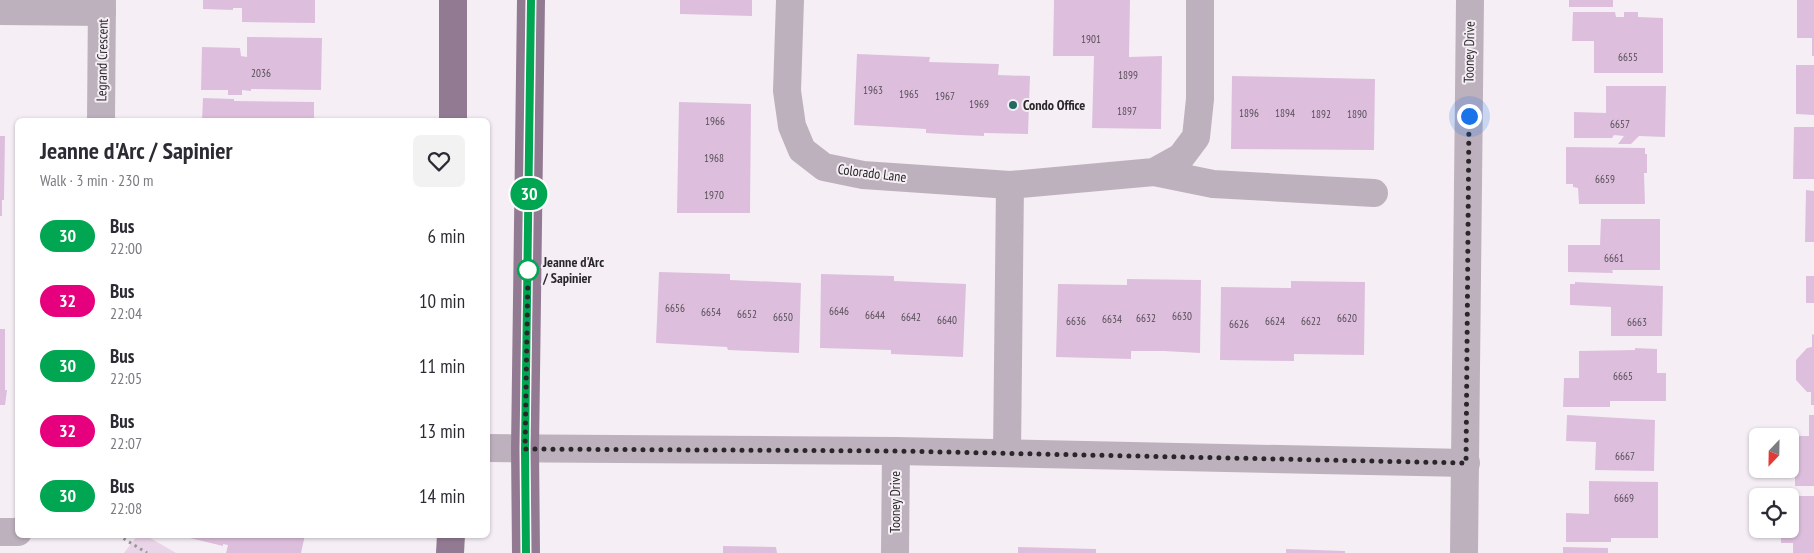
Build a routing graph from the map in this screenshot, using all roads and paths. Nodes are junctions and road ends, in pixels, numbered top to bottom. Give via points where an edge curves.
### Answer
1 (453, 0) edge
2 (532, 0) edge
3 (790, 0) edge
4 (1200, 0) edge
5 (1470, 0) edge
6 (102, 6) edge
7 (0, 10) edge
8 (101, 118) edge
9 (453, 118) edge
10 (1154, 172) junction
11 (1010, 185) junction
12 (1374, 193) dead end
13 (490, 448) edge
14 (525, 449) junction
15 (896, 451) junction
16 (1006, 453) junction
17 (1466, 463) junction
18 (0, 532) edge
19 (15, 532) edge
20 (123, 538) edge
21 (451, 538) edge
22 (147, 553) edge
23 (450, 553) edge
24 (526, 553) edge
25 (895, 553) edge
26 (1464, 553) edge

1 - 9 main road
2 - 14 main road
3 - 11 street, Colorado Lane via 787,91 792,126 802,150 824,167 863,175
4 - 10 street, Colorado Lane via 1200,99 1196,136 1181,157
5 - 17 street, Tooney Drive
6 - 7 street
6 - 8 street, Legrand Crescent
10 - 11 street, Colorado Lane
10 - 12 street via 1213,184
11 - 16 street
13 - 14 street
14 - 15 street
14 - 24 main road
15 - 16 street
15 - 25 street, Tooney Drive
16 - 17 street
17 - 26 street, Tooney Drive
18 - 19 street
20 - 22 path
21 - 23 main road

